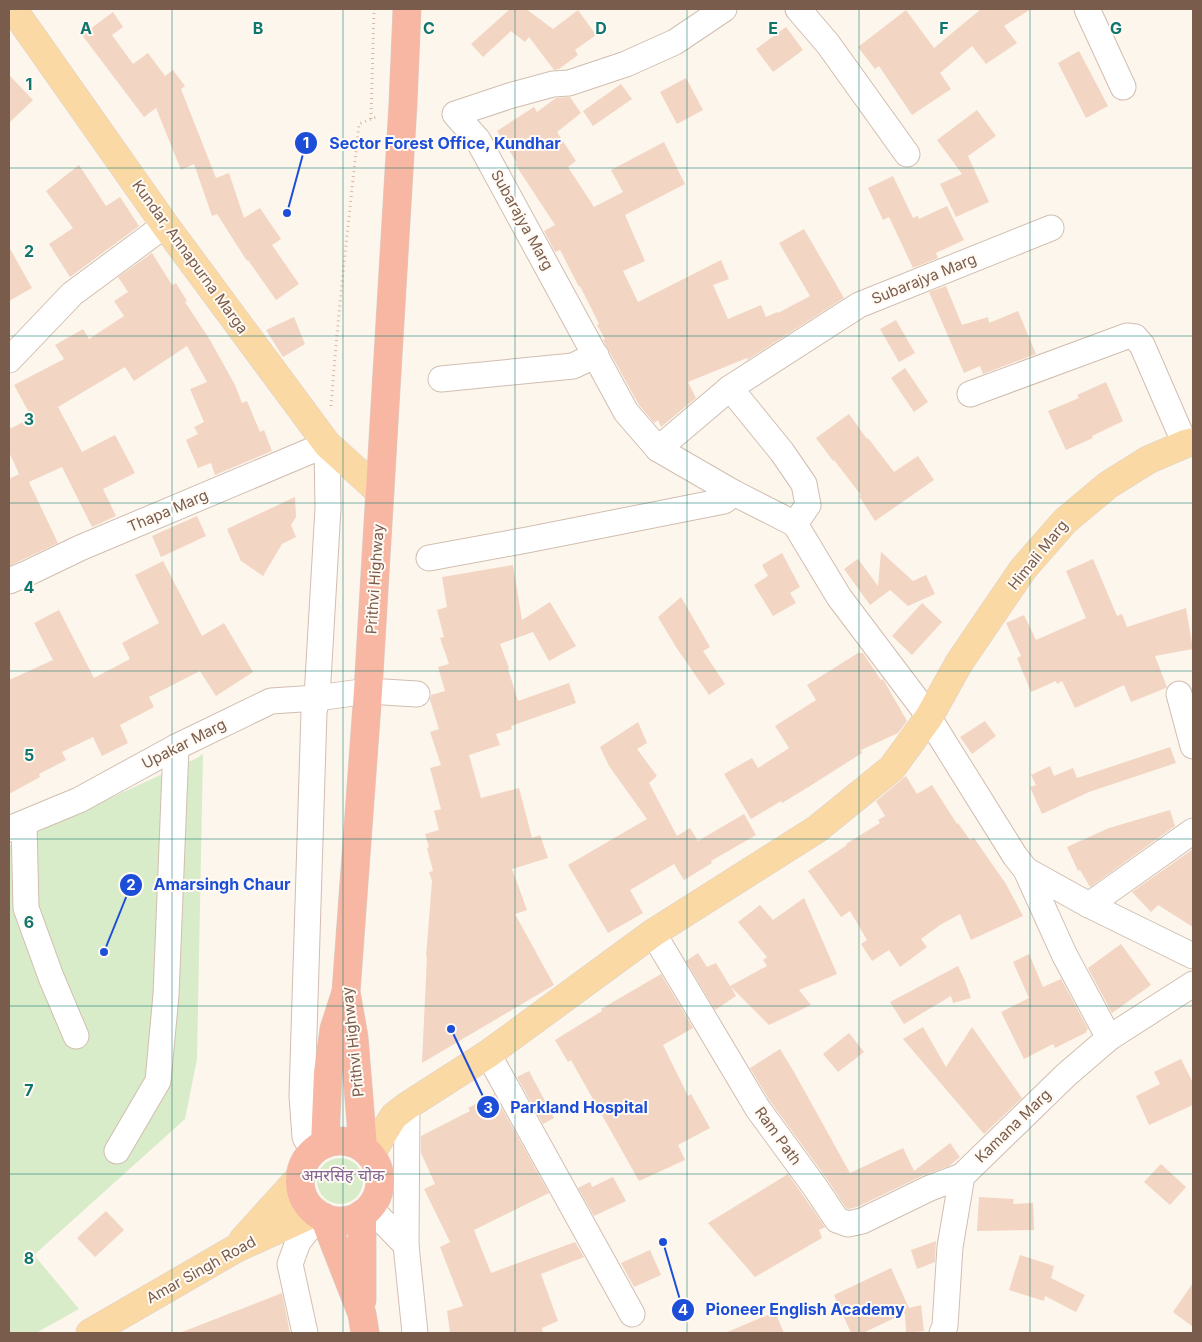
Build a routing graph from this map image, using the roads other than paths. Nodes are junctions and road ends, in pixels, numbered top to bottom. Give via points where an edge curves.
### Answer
1 (13, 9) edge
2 (407, 9) edge
3 (724, 9) edge
4 (798, 9) edge
5 (1087, 9) edge
6 (1123, 87) dead end
7 (908, 154) dead end
8 (165, 225) junction
9 (1051, 228) dead end
10 (596, 355) junction
11 (9, 360) edge
12 (440, 379) dead end
13 (730, 388) junction
14 (970, 394) dead end
15 (1189, 443) edge
16 (327, 444) junction
17 (658, 449) junction
18 (380, 492) junction
19 (734, 493) junction
20 (795, 524) junction
21 (428, 558) dead end
22 (9, 581) edge
23 (368, 691) junction
24 (417, 694) dead end
25 (1179, 694) dead end
26 (317, 698) junction
27 (929, 717) junction
28 (1193, 746) edge
29 (176, 747) junction
30 (16, 827) edge
31 (1193, 831) edge
32 (1026, 870) junction
33 (1089, 905) junction
34 (653, 933) junction
35 (1193, 956) edge
36 (1193, 984) edge
37 (346, 992) junction
38 (76, 1036) dead end
39 (1109, 1038) junction
40 (488, 1054) junction
41 (407, 1106) junction
42 (319, 1148) junction
43 (117, 1151) dead end
44 (367, 1152) junction
45 (301, 1176) junction
46 (962, 1176) junction
47 (366, 1211) junction
48 (320, 1215) junction
49 (406, 1245) junction
50 (236, 1249) junction
51 (632, 1314) dead end
52 (363, 1324) edge
53 (90, 1333) edge
54 (305, 1333) edge
55 (415, 1333) edge
56 (942, 1333) edge

1 - 8 main road, Kundar, Annapurna Marga
2 - 18 highway, Prithvi Highway
3 - 10 street, Subarajya Marg via 675,42 626,64 455,114 478,140
4 - 7 street via 828,44
5 - 6 street
8 - 11 street via 72,294
8 - 16 main road, Kundar, Annapurna Marga
9 - 13 street, Subarajya Marg via 859,305
10 - 12 street via 573,366
10 - 17 street, Subarajya Marg via 626,412
13 - 17 street, Subarajya Marg
13 - 20 street via 804,484 808,505
14 - 15 street via 1127,336 1135,337 1142,345
15 - 27 main road, Himali Marg via 1148,460 1108,485 1065,521 1018,577 959,663
16 - 18 main road, Kundar, Annapurna Marga
16 - 22 street, Thapa Marg
16 - 26 street via 328,508
17 - 19 street, Subarajya Marg
18 - 23 highway, Prithvi Highway
19 - 20 street, Subarajya Marg
19 - 21 street via 724,501
20 - 27 street via 838,597
23 - 24 street, Upakar Marg
23 - 26 street, Upakar Marg
23 - 37 highway, Prithvi Highway
25 - 28 street
26 - 29 street, Upakar Marg via 271,701
26 - 42 street via 302,1096 305,1137
27 - 32 street
27 - 34 main road via 892,768 818,829
29 - 30 street, Upakar Marg via 79,800
29 - 43 street via 166,995 158,1081
30 - 38 street via 26,908
31 - 33 street
32 - 33 street
32 - 39 street via 1064,954
33 - 35 street
34 - 40 main road
34 - 46 street, Ram Path via 758,1108 837,1220 848,1224 862,1221
36 - 39 street, Kamana Marg
37 - 42 highway via 334,1029
37 - 44 highway, Prithvi Highway
39 - 46 street, Kamana Marg
40 - 41 main road
40 - 51 street
41 - 44 main road via 394,1116
41 - 49 street
42 - 44 highway via 338,1141 351,1142
42 - 45 highway via 303,1166
44 - 47 highway, Prithvi Highway via 378,1166 380,1188
45 - 48 highway via 301,1190
45 - 50 main road
46 - 56 street via 950,1247
47 - 48 highway via 343,1221
47 - 49 street
47 - 52 highway
48 - 50 main road, Amar Singh Road
48 - 52 highway
48 - 54 street via 298,1242 290,1264
49 - 55 street
50 - 53 main road, Amar Singh Road

